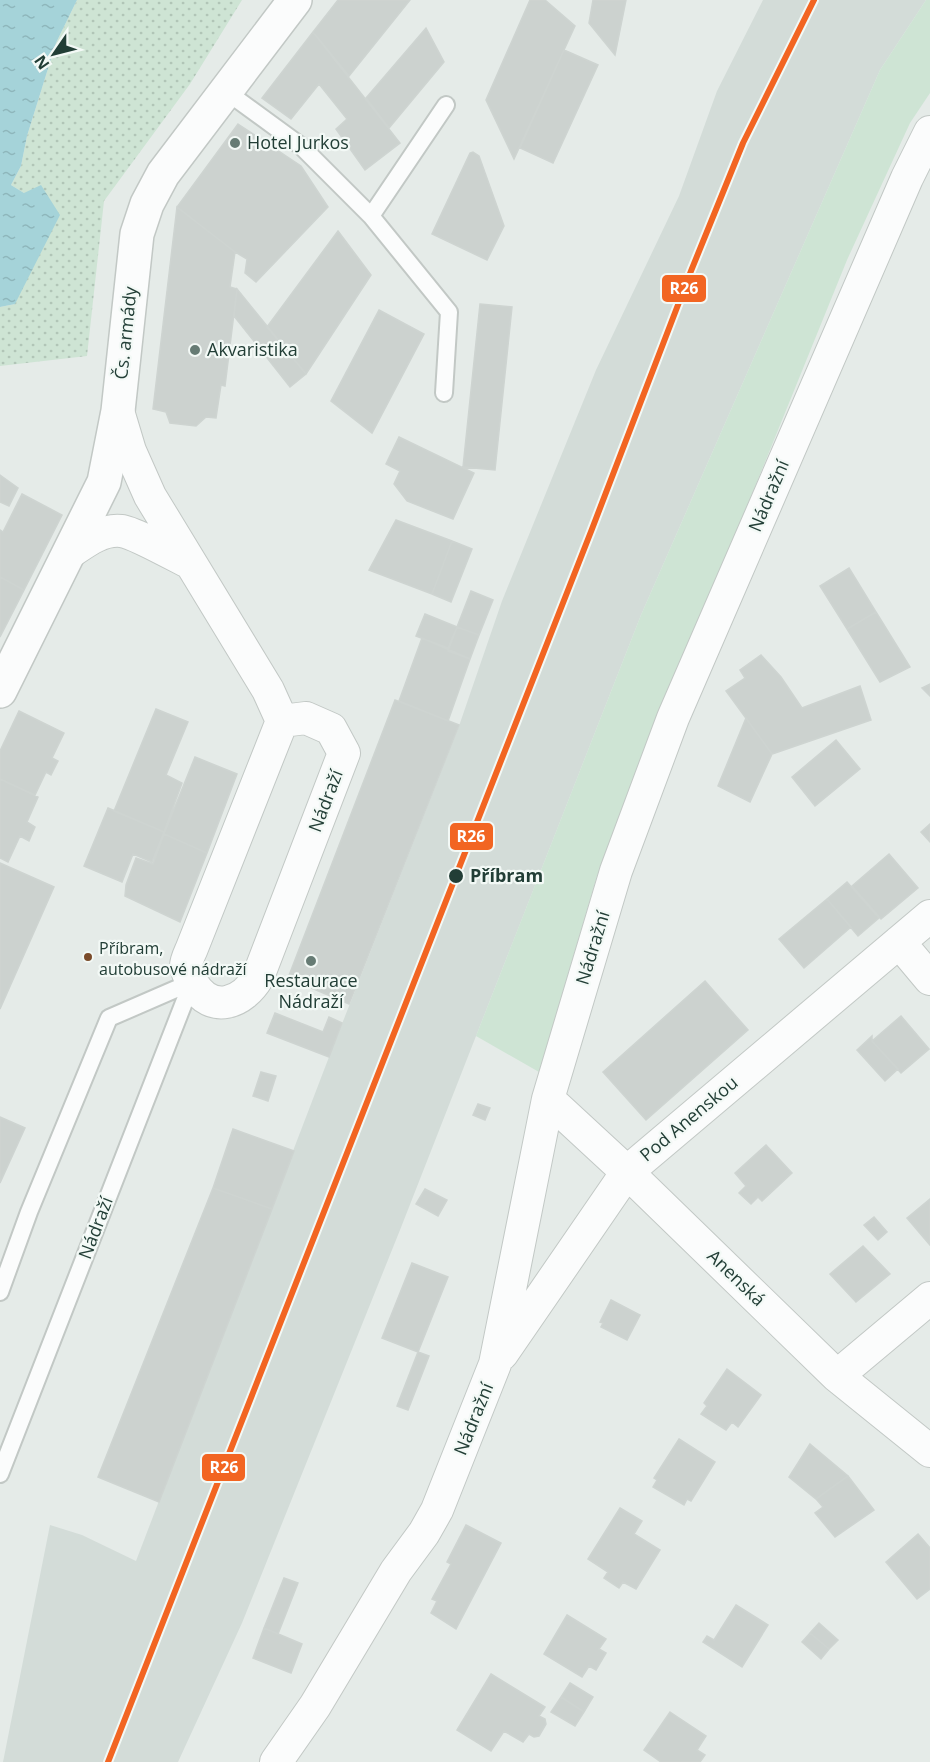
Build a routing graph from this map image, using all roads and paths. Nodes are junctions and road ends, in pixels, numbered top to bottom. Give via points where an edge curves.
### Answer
1 (295, 0) edge
2 (227, 92) junction
3 (446, 105) dead end
4 (928, 142) edge
5 (371, 216) junction
6 (444, 393) dead end
7 (118, 411) junction
8 (69, 553) junction
9 (190, 563) junction
10 (0, 691) edge
11 (282, 721) junction
12 (930, 916) edge
13 (899, 942) junction
14 (930, 979) edge
15 (192, 982) junction
16 (548, 1099) junction
17 (627, 1172) junction
18 (0, 1292) edge
19 (930, 1298) edge
20 (495, 1364) junction
21 (837, 1376) junction
22 (930, 1451) edge
23 (0, 1474) edge
24 (276, 1762) edge

1 - 2 street, Čs. armády
2 - 5 lane via 301,146
2 - 7 street, Čs. armády via 163,174 147,204 137,234
3 - 5 lane
4 - 16 street, Nádražní via 902,189 674,718 616,871
5 - 6 lane via 449,312
7 - 8 street, Čs. armády via 104,482
7 - 9 street via 138,474
8 - 9 street via 91,538 122,531
8 - 10 street, Čs. armády
9 - 11 street via 268,690
11 - 15 street, Nádraží via 192,948 186,967
11 - 15 street, Nádraží via 306,718 331,729 344,753 252,987 238,999 222,1002 208,999
12 - 13 street, Pod Anenskou
13 - 14 street
13 - 17 street, Pod Anenskou
15 - 18 lane via 109,1018
15 - 23 lane, Nádraží
16 - 17 street, Anenská
16 - 20 street, Nádražní
17 - 20 street, Pod Anenskou
17 - 21 street, Anenská
19 - 21 street
20 - 24 street, Nádražní via 437,1510
21 - 22 street, Anenská

